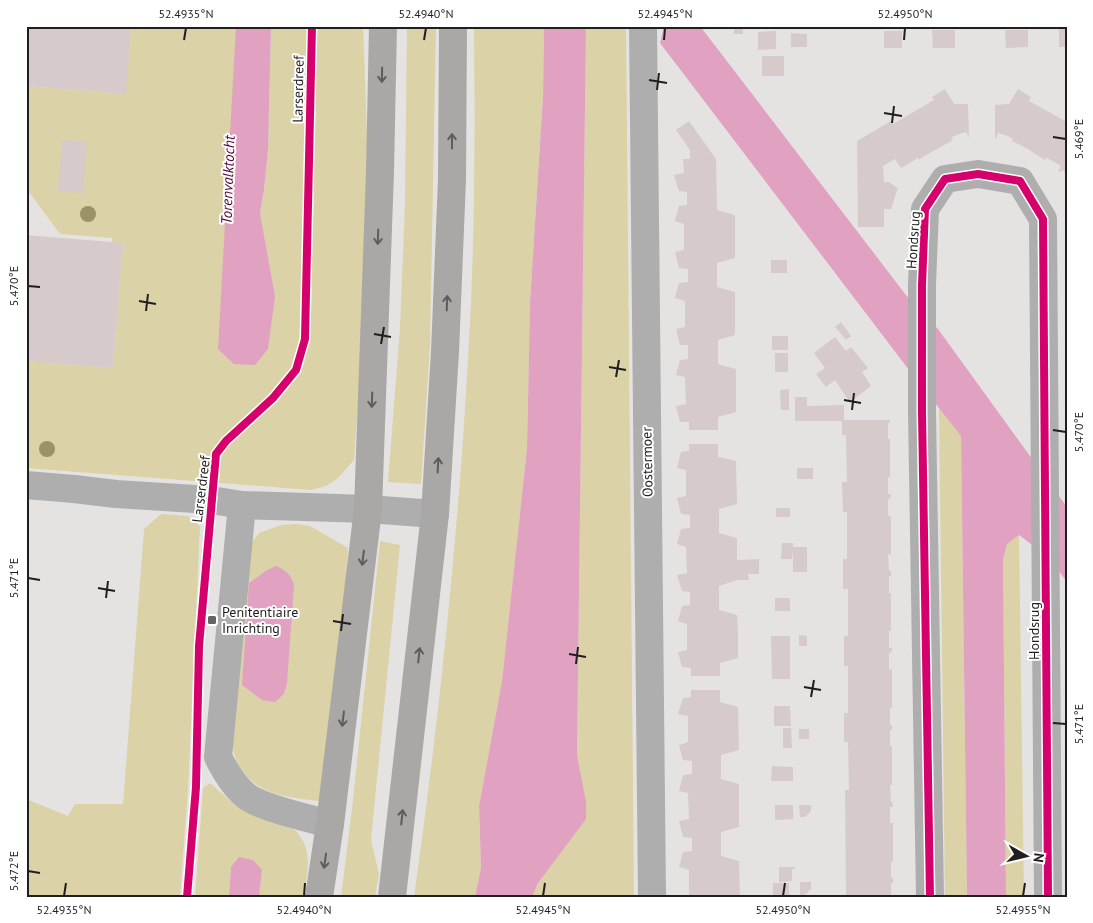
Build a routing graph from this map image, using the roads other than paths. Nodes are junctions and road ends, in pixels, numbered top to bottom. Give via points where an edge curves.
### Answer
1 (383, 26) edge
2 (453, 26) edge
3 (643, 26) edge
4 (26, 485) edge
5 (242, 505) junction
6 (368, 509) junction
7 (435, 514) junction
8 (330, 824) junction
9 (319, 897) edge
10 (392, 897) edge
11 (652, 897) edge
12 (930, 897) edge
13 (1048, 897) edge

1 -> 6 main road
7 -> 2 main road via 452,179
3 - 11 street, Oostermoer
4 - 5 street, Larserdreef
5 - 6 street, Larserdreef
5 - 8 street via 218,757 229,777 246,796 273,808
6 - 7 street, Larserdreef
6 -> 8 main road
10 -> 7 main road
8 -> 9 main road
12 - 13 street, Hondsrug via 922,412 925,209 945,179 978,174 1020,181 1043,219

